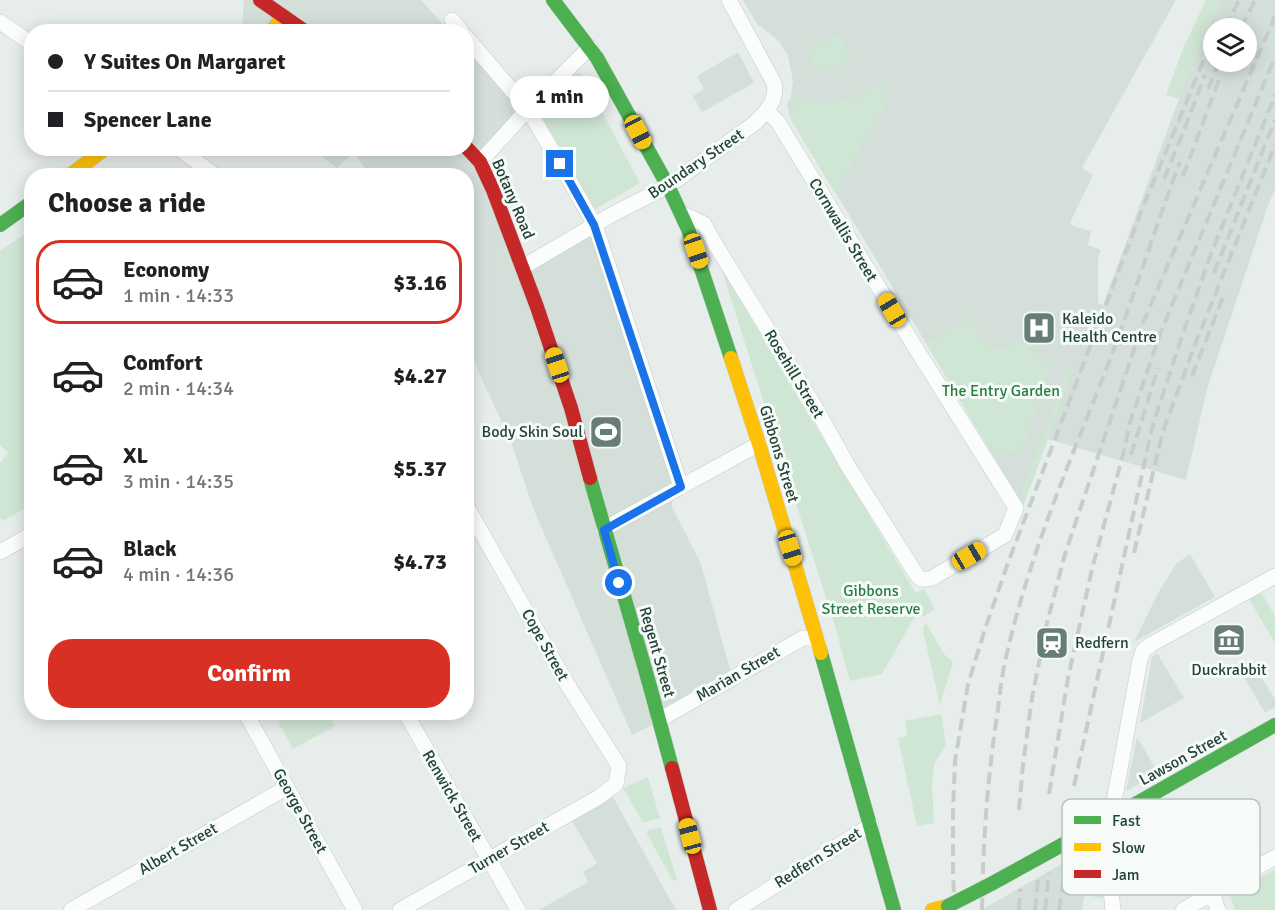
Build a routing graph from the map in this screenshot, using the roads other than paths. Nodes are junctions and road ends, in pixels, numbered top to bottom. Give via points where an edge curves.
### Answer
1 (260, 0) edge
2 (553, 0) edge
3 (729, 0) edge
4 (294, 2) dead end
5 (284, 16) junction
6 (0, 22) edge
7 (277, 24) edge
8 (295, 24) edge
9 (24, 38) edge
10 (474, 46) edge
11 (590, 47) junction
12 (528, 109) junction
13 (767, 111) junction
14 (95, 156) edge
15 (189, 156) edge
16 (474, 156) edge
17 (480, 162) junction
18 (80, 168) edge
19 (205, 168) edge
20 (668, 186) junction
21 (24, 208) edge
22 (681, 213) junction
23 (0, 225) edge
24 (594, 225) junction
25 (523, 267) junction
26 (759, 444) junction
27 (681, 487) junction
28 (474, 520) edge
29 (604, 530) junction
30 (24, 538) edge
31 (898, 546) joint
32 (0, 552) edge
33 (1275, 576) edge
34 (818, 642) junction
35 (249, 720) edge
36 (410, 720) edge
37 (659, 720) junction
38 (1275, 725) edge
39 (616, 784) joint
40 (286, 788) junction
41 (1110, 799) edge
42 (1144, 799) edge
43 (871, 825) junction
44 (1062, 845) edge
45 (1275, 857) edge
46 (489, 860) junction
47 (1260, 866) edge
48 (706, 895) junction
49 (1112, 895) edge
50 (1209, 895) edge
51 (1213, 895) edge
52 (945, 908) edge
53 (71, 910) edge
54 (355, 910) edge
55 (400, 910) edge
56 (518, 910) edge
57 (696, 910) edge
58 (710, 910) edge
59 (736, 910) edge
60 (894, 910) edge
61 (932, 910) edge
62 (1113, 910) edge
63 (1183, 910) edge
64 (1218, 910) edge

1 - 5 main road
2 - 11 main road, Gibbons Street
3 - 13 street via 774,83 775,93
4 - 5 main road
5 - 7 main road
5 - 8 main road
6 - 9 street
10 - 12 street
11 - 12 street
11 - 20 main road, Gibbons Street
12 - 17 street
12 - 24 street
13 - 20 street, Boundary Street
13 - 31 street, Cornwallis Street via 778,122 1016,508 1005,535 927,580 918,577
14 - 18 main road
15 - 19 street
16 - 17 main road, Botany Road
17 - 25 main road, Botany Road
20 - 22 main road, Gibbons Street
20 - 24 street, Boundary Street
21 - 23 main road
22 - 26 main road, Gibbons Street
22 - 31 street, Rosehill Street via 704,224
24 - 25 street, Boundary Street
24 - 27 street
25 - 29 main road, Regent Street via 571,408
26 - 27 street
26 - 34 main road, Gibbons Street
27 - 29 street
28 - 39 street, Cope Street via 567,684 620,766
29 - 37 main road, Regent Street
30 - 32 street
33 - 41 street via 1143,651
34 - 37 street, Marian Street via 803,638
34 - 43 main road, Gibbons Street
35 - 40 street, George Street
36 - 46 street, Renwick Street
37 - 48 main road, Regent Street
38 - 42 main road, Lawson Street
39 - 46 street, Turner Street
40 - 53 street, Albert Street
40 - 54 street, George Street
43 - 59 street, Redfern Street
43 - 60 main road, Gibbons Street
44 - 52 main road, Lawson Street, bridge
45 - 47 street
46 - 55 street, Turner Street
46 - 56 street, Renwick Street
48 - 57 main road
48 - 58 main road, Regent Street
49 - 62 street
50 - 63 street
51 - 64 street
52 - 61 main road, Lawson Street

